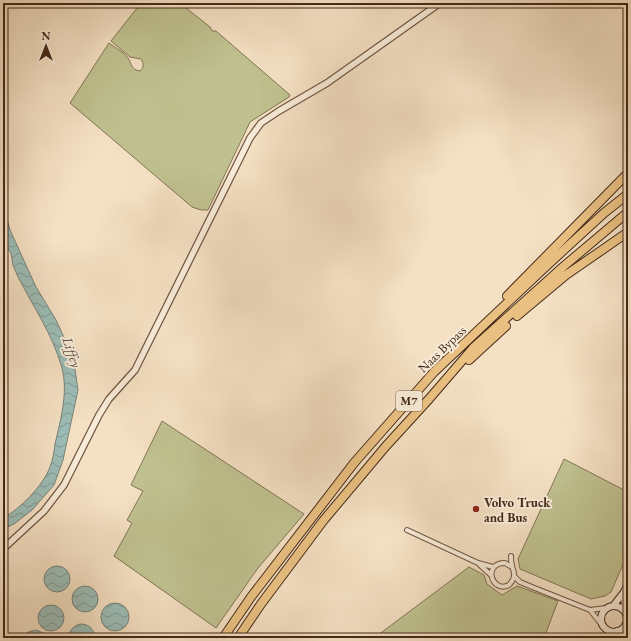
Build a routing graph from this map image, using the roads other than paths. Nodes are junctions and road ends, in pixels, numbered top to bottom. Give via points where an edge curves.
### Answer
1 (440, 3) edge
2 (628, 173) edge
3 (628, 194) edge
4 (628, 212) edge
5 (628, 232) edge
6 (475, 333) junction
7 (429, 399) junction
8 (407, 530) dead end
9 (3, 549) edge
10 (504, 563) junction
11 (478, 564) junction
12 (493, 567) junction
13 (512, 567) junction
14 (491, 575) junction
15 (514, 576) junction
16 (520, 582) junction
17 (510, 583) junction
18 (628, 583) edge
19 (624, 592) junction
20 (613, 606) junction
21 (606, 608) junction
22 (590, 610) junction
23 (625, 612) junction
24 (604, 626) junction
25 (617, 631) junction
26 (223, 638) edge
27 (238, 638) edge
28 (605, 638) edge
29 (609, 638) edge

1 - 9 street via 327,83 261,123 250,138 135,370 102,410 64,486 40,515
2 - 6 highway, M7 via 509,294
3 - 6 highway, Naas Bypass / M7 via 592,224
4 - 7 highway, Naas Bypass / M7 via 473,348
5 - 7 highway, M7 via 566,275 527,307
6 - 26 highway, Naas Bypass / M7 via 434,372 354,463 251,597
7 - 27 highway, Naas Bypass / M7 via 323,521
8 - 11 street
10 - 12 street
10 - 13 street
10 - 13 street via 511,556
11 - 12 street
11 - 14 street
12 - 14 street
13 - 15 street
14 - 17 street via 493,582 500,586
15 - 16 street
15 - 17 street
16 - 17 street
16 - 22 street
18 - 19 main road
19 - 20 main road
19 - 23 main road
20 - 21 main road
20 - 23 main road via 620,607
21 - 22 street
21 - 24 main road via 601,618
22 - 24 street
23 - 25 main road via 626,624
24 - 25 main road via 608,631
24 - 28 main road
25 - 29 main road

